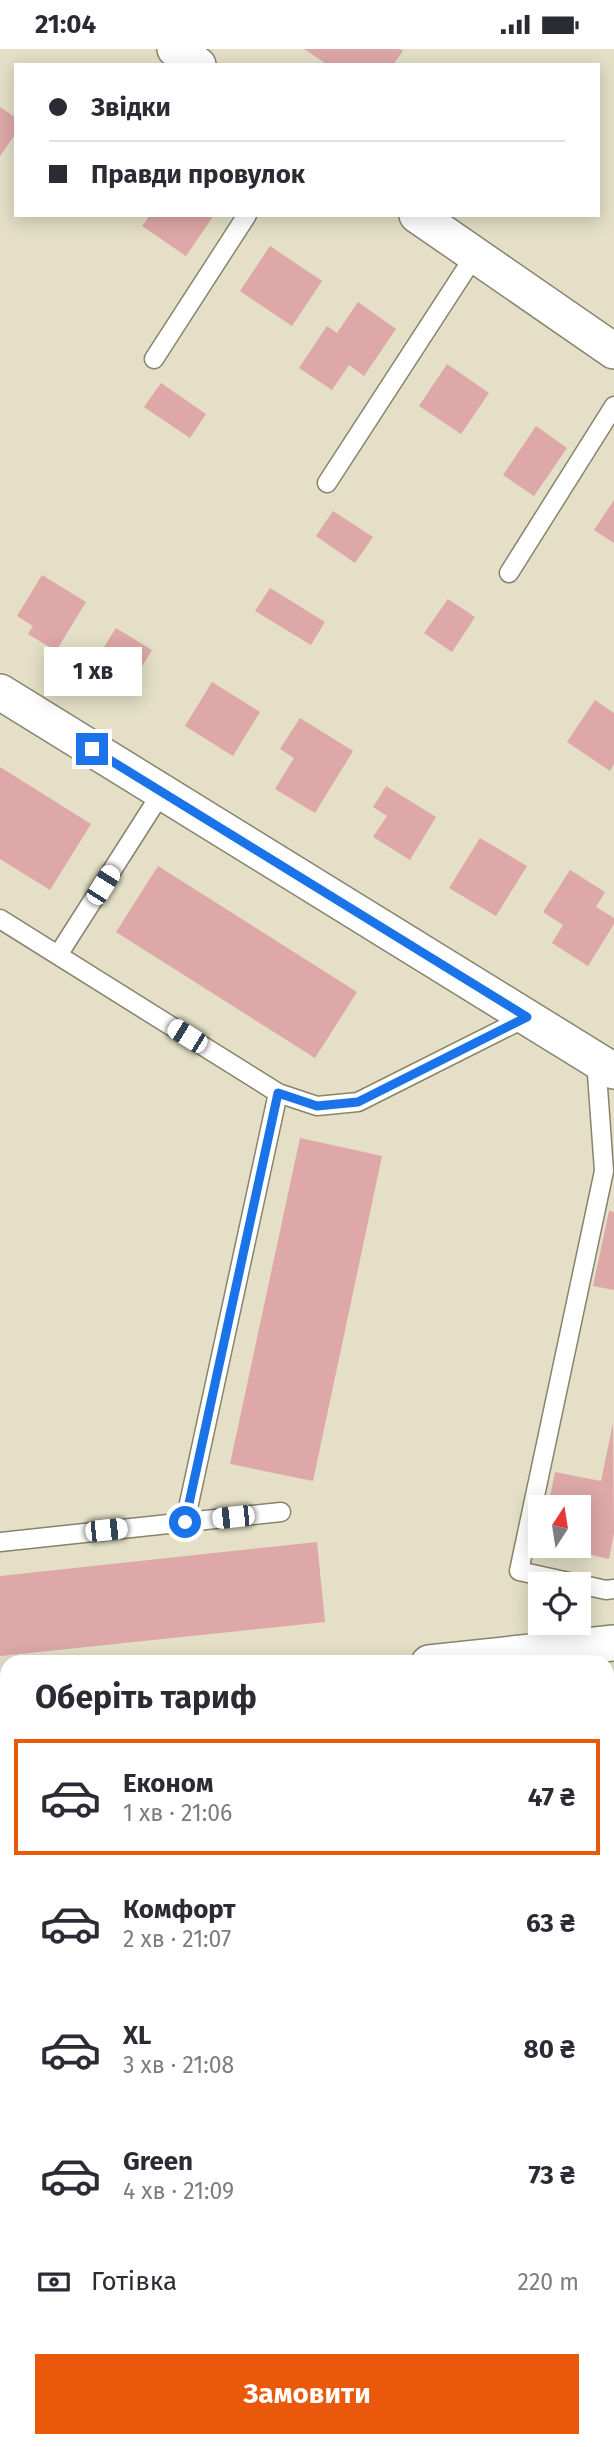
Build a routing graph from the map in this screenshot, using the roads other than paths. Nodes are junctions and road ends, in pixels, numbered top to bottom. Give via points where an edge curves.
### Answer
1 (175, 49) edge
2 (195, 63) edge
3 (246, 217) edge
4 (419, 217) edge
5 (475, 255) junction
6 (614, 351) edge
7 (154, 359) dead end
8 (614, 406) edge
9 (327, 483) dead end
10 (509, 573) dead end
11 (0, 692) edge
12 (162, 792) junction
13 (0, 919) edge
14 (58, 955) junction
15 (527, 1017) junction
16 (605, 1066) edge
17 (278, 1093) junction
18 (609, 1172) edge
19 (281, 1511) dead end
20 (185, 1522) junction
21 (0, 1542) edge
22 (528, 1573) edge
23 (591, 1587) edge
24 (614, 1589) edge
25 (614, 1643) edge
26 (505, 1655) edge

1 - 2 street
3 - 7 lane
4 - 5 street
5 - 6 street
5 - 9 lane
8 - 10 lane
11 - 12 street
12 - 14 lane
12 - 15 street
13 - 14 lane
14 - 17 lane
15 - 16 street
15 - 17 lane via 358,1102 317,1106
16 - 18 lane
17 - 20 lane
18 - 22 lane via 520,1571
19 - 20 lane
20 - 21 lane
23 - 24 lane
25 - 26 street

